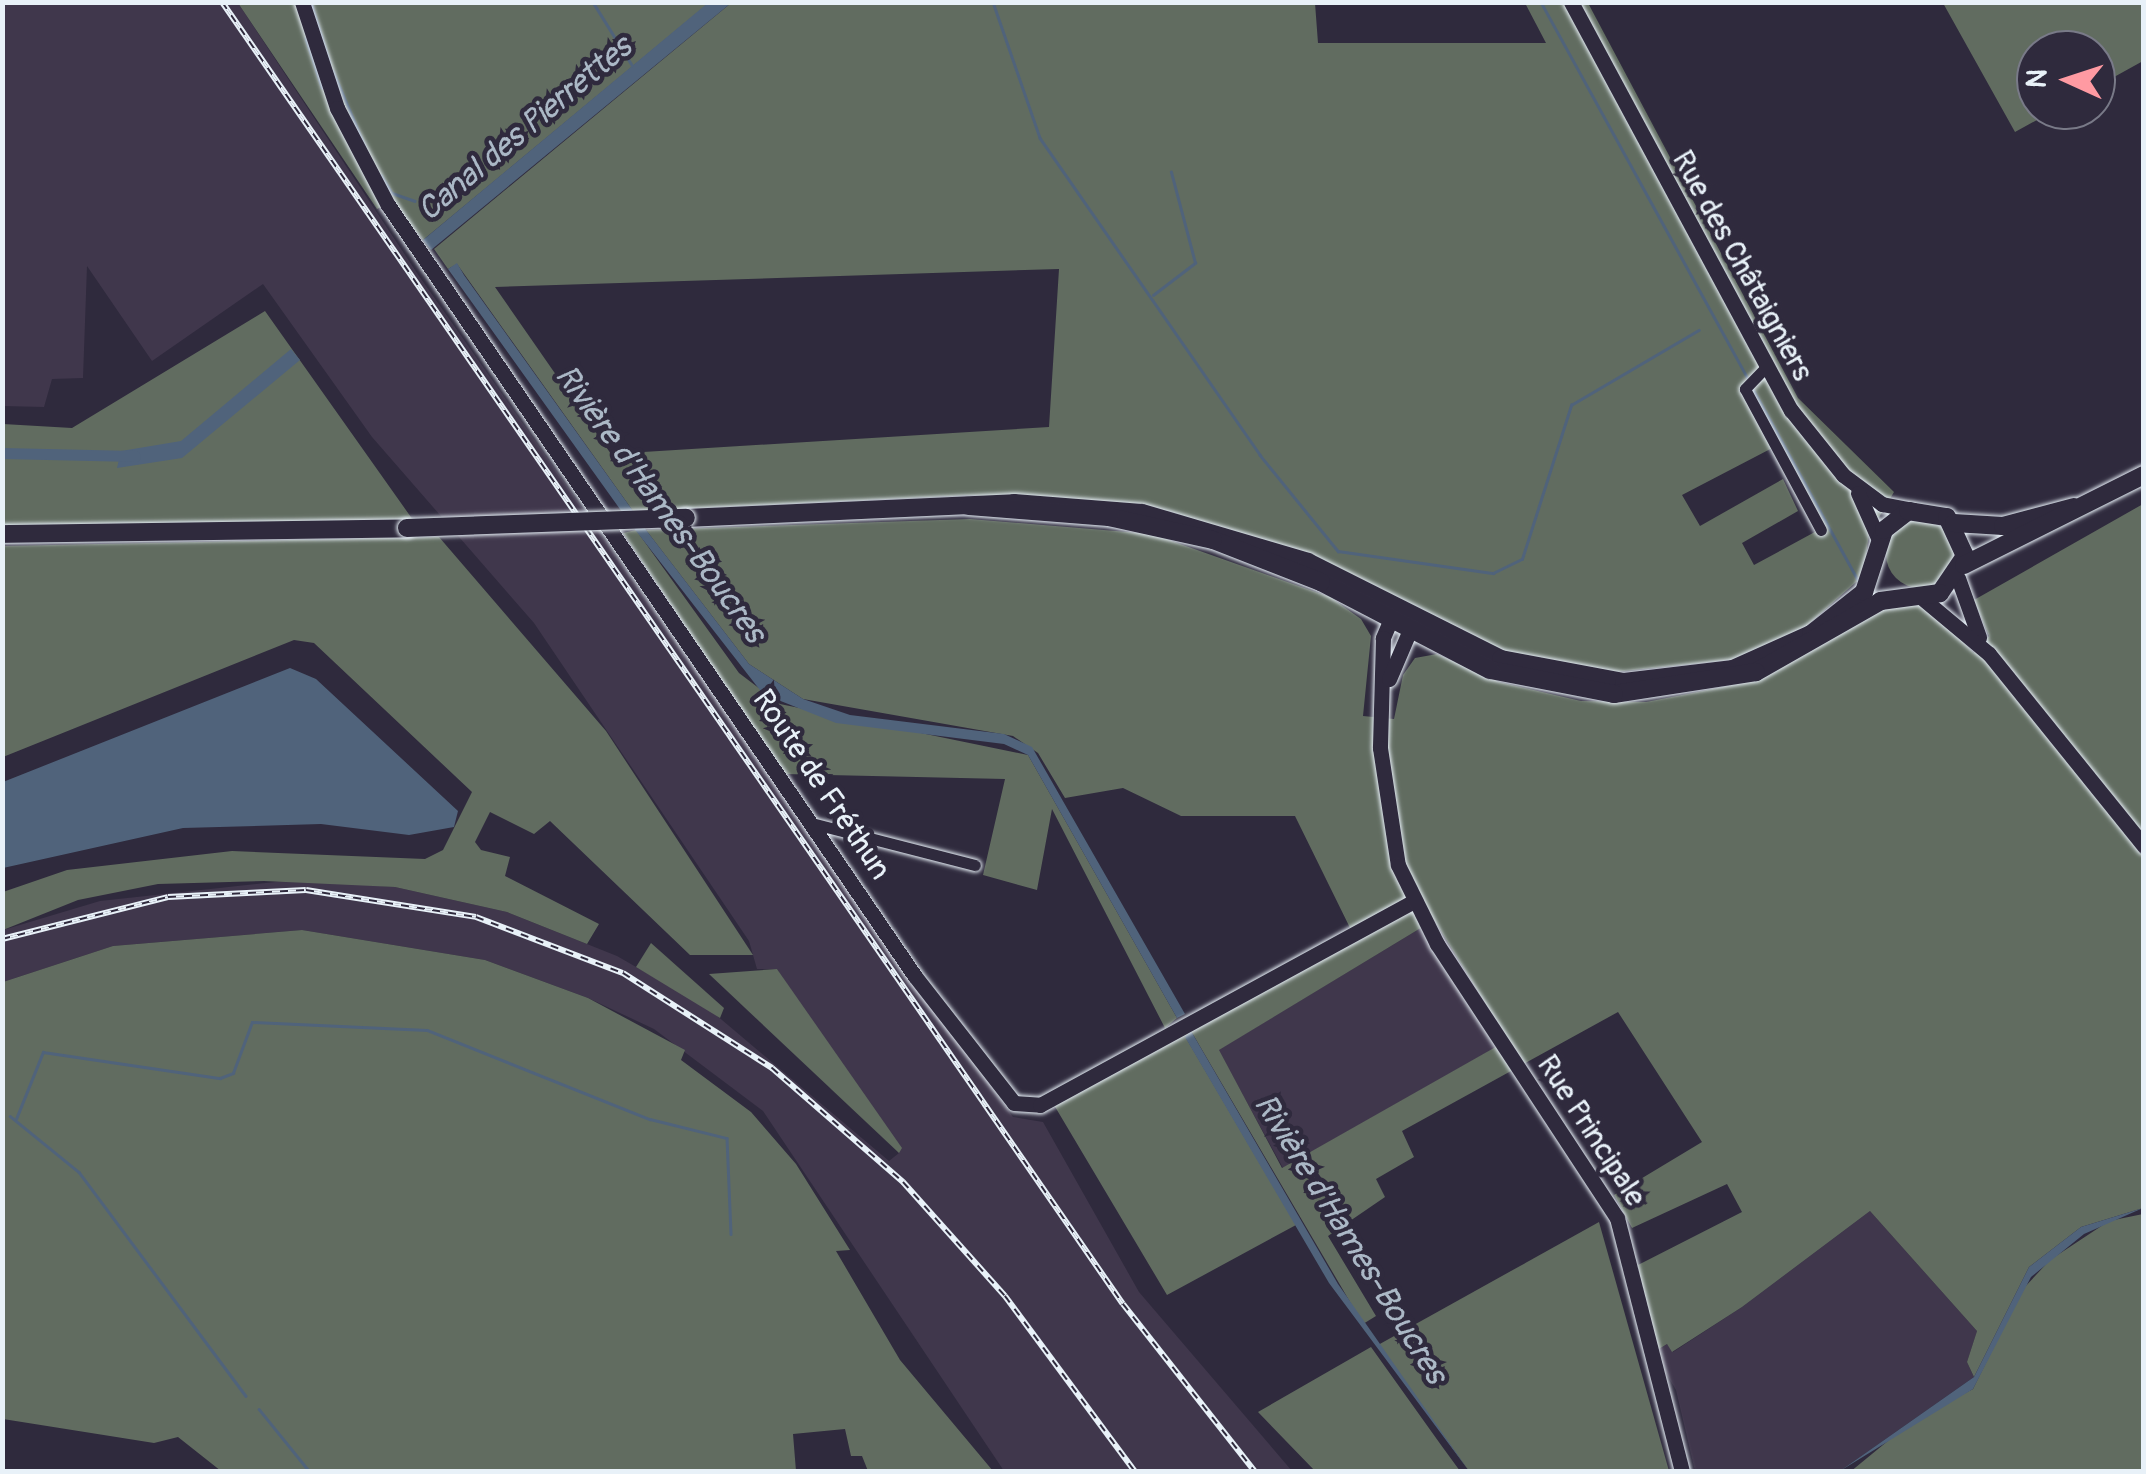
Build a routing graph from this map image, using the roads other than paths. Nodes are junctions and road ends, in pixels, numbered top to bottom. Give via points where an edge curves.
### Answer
1 (302, 2) edge
2 (1571, 2) edge
3 (1755, 373) junction
4 (1843, 474) junction
5 (2144, 475) edge
6 (2112, 493) junction
7 (1913, 510) junction
8 (1954, 523) junction
9 (1821, 530) dead end
10 (2, 534) edge
11 (1878, 548) junction
12 (1961, 572) junction
13 (1915, 596) junction
14 (1393, 612) junction
15 (1412, 623) junction
16 (1989, 654) junction
17 (1382, 722) junction
18 (815, 824) junction
19 (2144, 846) edge
20 (975, 866) dead end
21 (1413, 902) junction
22 (1682, 1472) edge

1 - 18 street, Route de Fréthun via 349,135 409,234
2 - 3 street, Rue des Châtaigniers
3 - 4 street, Rue des Châtaigniers
3 - 9 street
4 - 7 street, Rue des Châtaigniers via 1882,504
4 - 11 street
5 - 6 main road
6 - 8 main road via 2020,523
6 - 12 main road
7 - 8 main road
7 - 11 main road
8 - 12 main road
10 - 14 main road, bridge via 406,528 1067,504 1191,524 1295,556
11 - 13 main road via 1886,580
11 - 15 main road via 1864,592 1820,628 1755,662 1683,678 1614,682 1536,669
12 - 13 main road
12 - 16 street
13 - 15 main road via 1756,672 1646,694 1521,680
13 - 16 street
14 - 15 main road
14 - 17 street
15 - 17 street
16 - 19 street
17 - 21 street, Rue Principale via 1386,814
18 - 20 street
18 - 21 street, Route de Fréthun via 914,975 1025,1108
21 - 22 street, Rue Principale via 1617,1218

